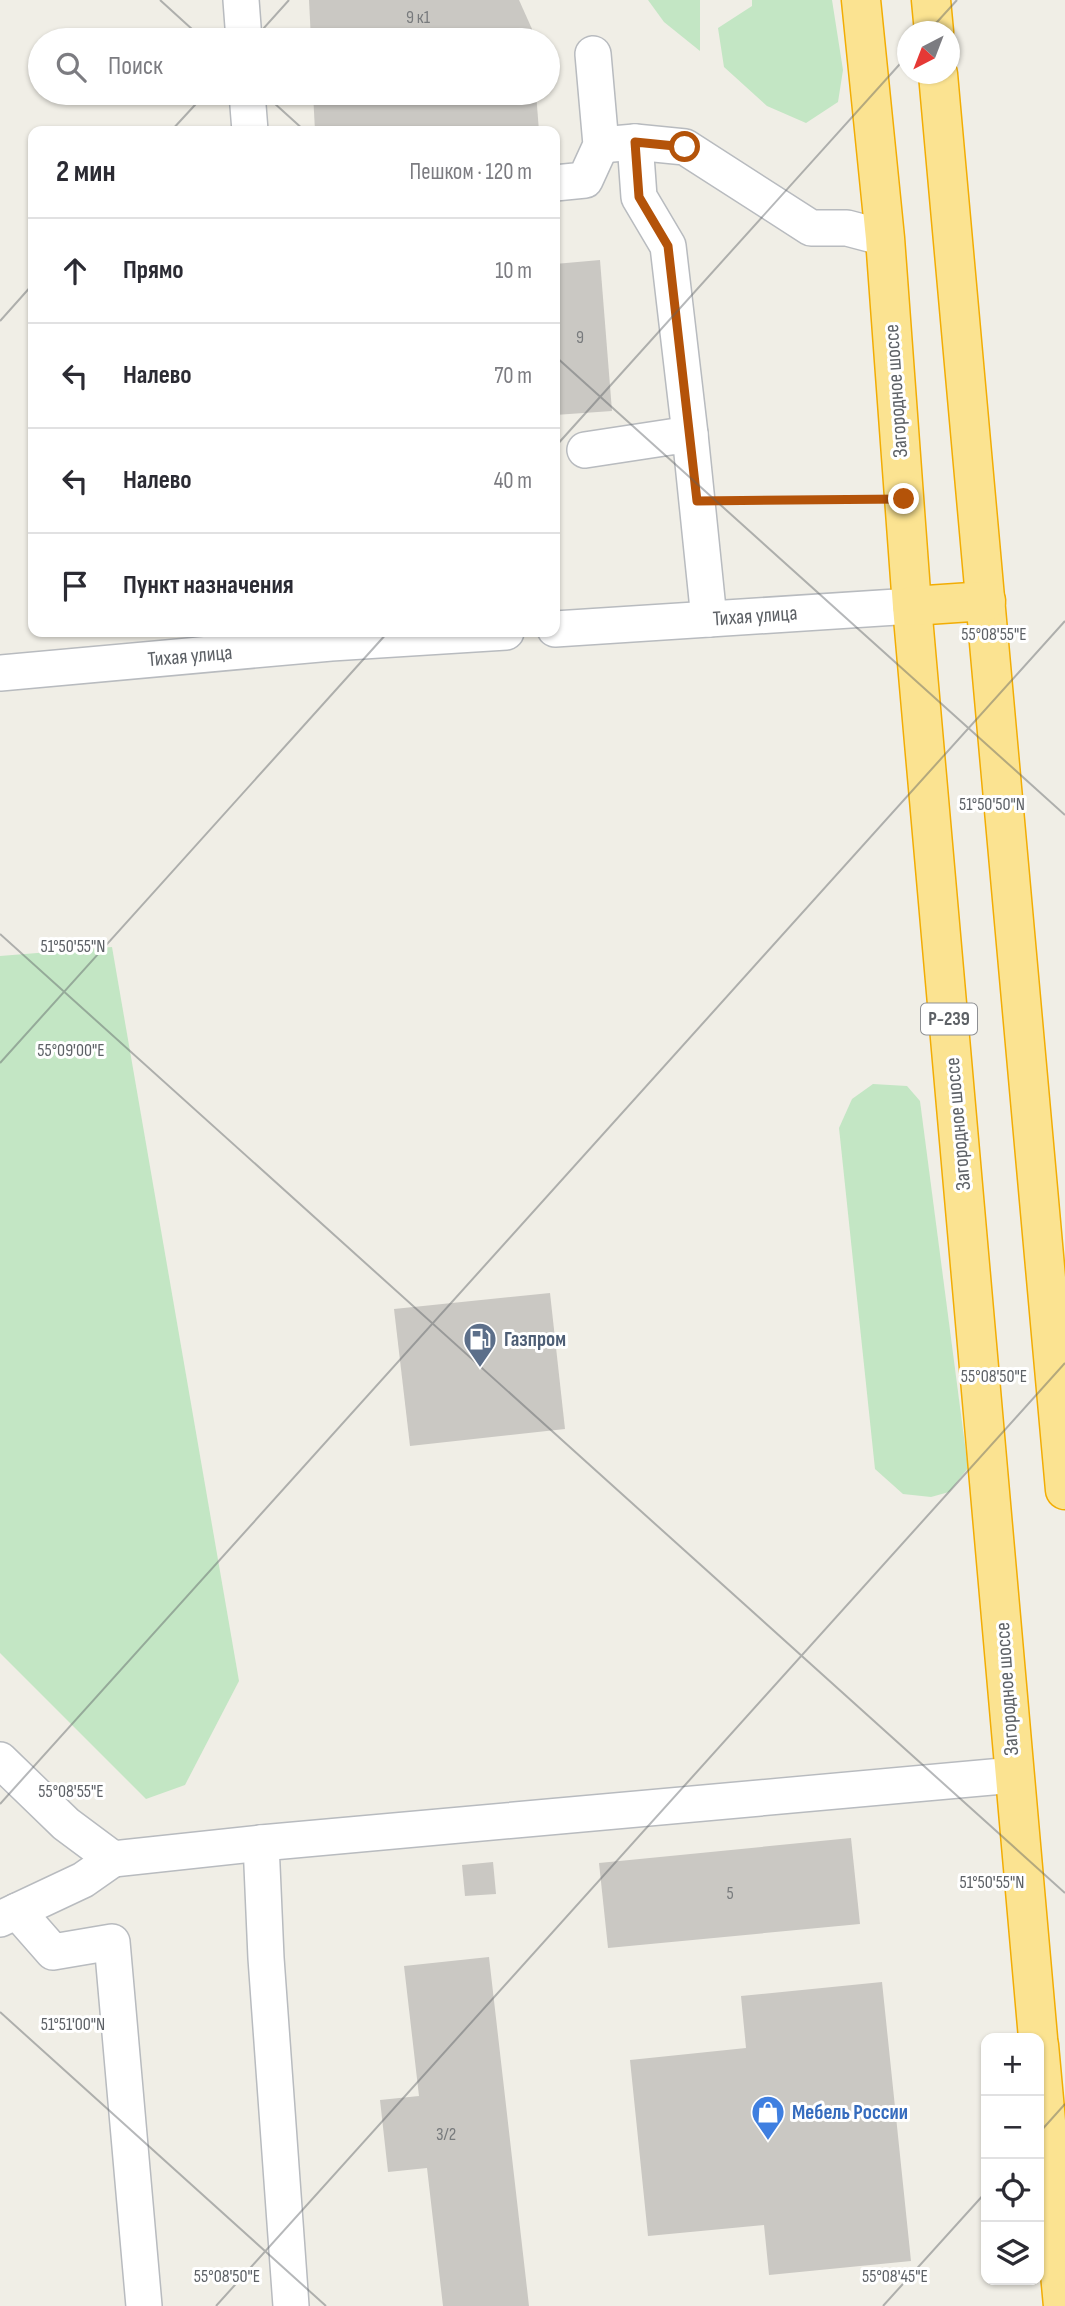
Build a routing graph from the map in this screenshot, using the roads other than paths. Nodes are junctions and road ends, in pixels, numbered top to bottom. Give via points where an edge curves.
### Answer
1 (241, 0) edge
2 (861, 0) edge
3 (931, 0) edge
4 (933, 21) edge
5 (243, 28) edge
6 (593, 54) dead end
7 (939, 84) edge
8 (248, 105) edge
9 (250, 126) edge
10 (618, 144) junction
11 (560, 182) edge
12 (885, 237) junction
13 (690, 434) junction
14 (585, 450) dead end
15 (986, 601) junction
16 (912, 606) junction
17 (709, 619) junction
18 (560, 629) edge
19 (331, 637) edge
20 (0, 673) edge
21 (1065, 1490) edge
22 (0, 1760) edge
23 (1014, 1775) junction
24 (261, 1843) junction
25 (113, 1859) junction
26 (8, 1915) edge
27 (1038, 2033) edge
28 (1044, 2096) edge
29 (144, 2306) edge
30 (291, 2306) edge
31 (1063, 2306) edge

1 - 5 street
2 - 12 highway, Загородное шоссе / Р-239
3 - 4 highway
6 - 10 street
7 - 15 highway
8 - 9 street
10 - 11 street via 585,180
10 - 12 street via 685,147 811,228 847,228
10 - 13 street via 639,197 668,246
12 - 16 highway, Загородное шоссе / Р-239
13 - 14 street
13 - 17 street
15 - 16 highway
15 - 21 highway
16 - 17 street, Тихая улица
16 - 23 highway, Загородное шоссе / Р-239
17 - 18 street, Тихая улица
19 - 20 street, Тихая улица
22 - 25 street via 66,1824
23 - 24 street
23 - 27 highway, Загородное шоссе / Р-239
24 - 25 street
24 - 30 street
25 - 26 street via 83,1880
26 - 29 street via 53,1952 113,1942
28 - 31 highway

